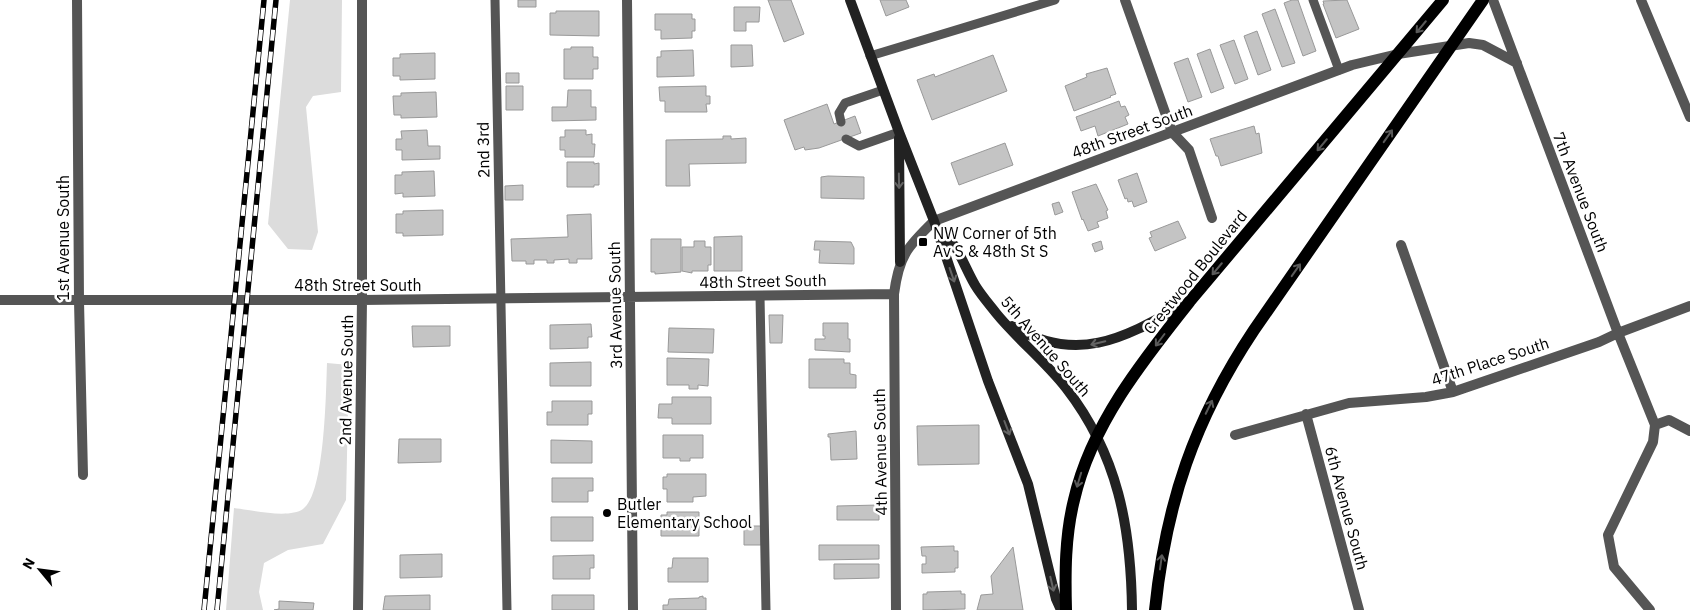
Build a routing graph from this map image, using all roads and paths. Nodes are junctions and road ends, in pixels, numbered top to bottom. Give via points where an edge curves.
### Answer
1 (77, 0) edge
2 (362, 0) edge
3 (496, 0) edge
4 (627, 0) edge
5 (850, 0) edge
6 (1055, 0) edge
7 (1125, 0) edge
8 (1313, 0) edge
9 (1443, 0) edge
10 (1483, 0) edge
11 (1493, 0) edge
12 (1641, 0) edge
13 (1450, 47) junction
14 (1398, 54) junction
15 (870, 56) junction
16 (1517, 63) junction
17 (1340, 70) junction
18 (883, 90) junction
19 (1690, 117) edge
20 (840, 122) dead end
21 (899, 132) junction
22 (1172, 132) junction
23 (846, 139) dead end
24 (1212, 218) dead end
25 (935, 225) junction
26 (1401, 245) dead end
27 (900, 262) junction
28 (894, 294) junction
29 (760, 296) junction
30 (630, 297) junction
31 (502, 299) junction
32 (0, 300) edge
33 (362, 300) junction
34 (79, 301) junction
35 (1190, 301) junction
36 (1690, 306) edge
37 (997, 315) junction
38 (1618, 332) junction
39 (1453, 392) junction
40 (1306, 414) junction
41 (1656, 425) junction
42 (1690, 431) edge
43 (1235, 435) dead end
44 (1098, 436) junction
45 (83, 475) dead end
46 (358, 610) edge
47 (507, 610) edge
48 (633, 610) edge
49 (766, 610) edge
50 (896, 610) edge
51 (1061, 610) edge
52 (1066, 610) edge
53 (1132, 610) edge
54 (1155, 610) edge
55 (1359, 610) edge
56 (1650, 610) edge

1 - 34 street, 1st Avenue South
2 - 33 street, 2nd Avenue South
3 - 31 lane, 2nd 3rd
4 - 30 street, 3rd Avenue South
5 - 15 street, 5th Avenue South
6 - 15 lane
7 - 22 street
8 - 17 lane
9 -> 14 main road, Crestwood Boulevard
10 - 13 main road
11 - 16 street, 7th Avenue South
12 - 19 street
13 - 14 street, 48th Street South
13 - 16 street via 1469,43 1483,45
54 -> 13 main road via 1167,528 1177,491 1194,439 1221,383
14 - 17 street, 48th Street South
14 -> 35 main road, Crestwood Boulevard
15 - 18 street, 5th Avenue South
16 - 38 street, 7th Avenue South
17 - 22 street, 48th Street South
18 - 20 lane via 845,103 839,113
18 - 21 street, 5th Avenue South
21 - 23 lane via 859,146
21 - 25 street, 5th Avenue South
21 -> 27 street
22 - 24 street via 1189,150
22 - 25 street, 48th Street South
25 - 27 street, 48th Street South via 911,244
25 - 37 street, 5th Avenue South via 955,246 976,288
25 -> 51 street, 5th Avenue South via 988,381 1028,484
26 - 39 street
27 - 28 street, 48th Street South
28 - 29 street, 48th Street South
28 - 50 street, 4th Avenue South
29 - 30 street, 48th Street South
29 - 49 lane
30 - 31 street, 48th Street South
30 - 48 street, 3rd Avenue South
31 - 33 street, 48th Street South
31 - 47 lane, 2nd 3rd
32 - 34 street, 48th Street South
33 - 34 street, 48th Street South
33 - 46 street, 2nd Avenue South
34 - 45 street, 1st Avenue South
35 -> 37 street via 1123,335 1086,345 1039,339
35 -> 44 main road, Crestwood Boulevard via 1134,376
36 - 38 street, 47th Place South
37 - 44 street, 5th Avenue South via 1065,387
38 - 39 street, 47th Place South via 1599,342
38 - 41 street, 7th Avenue South
39 - 40 street, 47th Place South via 1349,403
40 - 43 street, 47th Place South
40 - 55 street, 6th Avenue South
41 - 42 street via 1669,420
41 - 56 street via 1653,442 1608,535 1614,567
44 -> 52 main road, Crestwood Boulevard via 1074,499 1066,561
44 - 53 street, 5th Avenue South via 1115,478 1122,509

